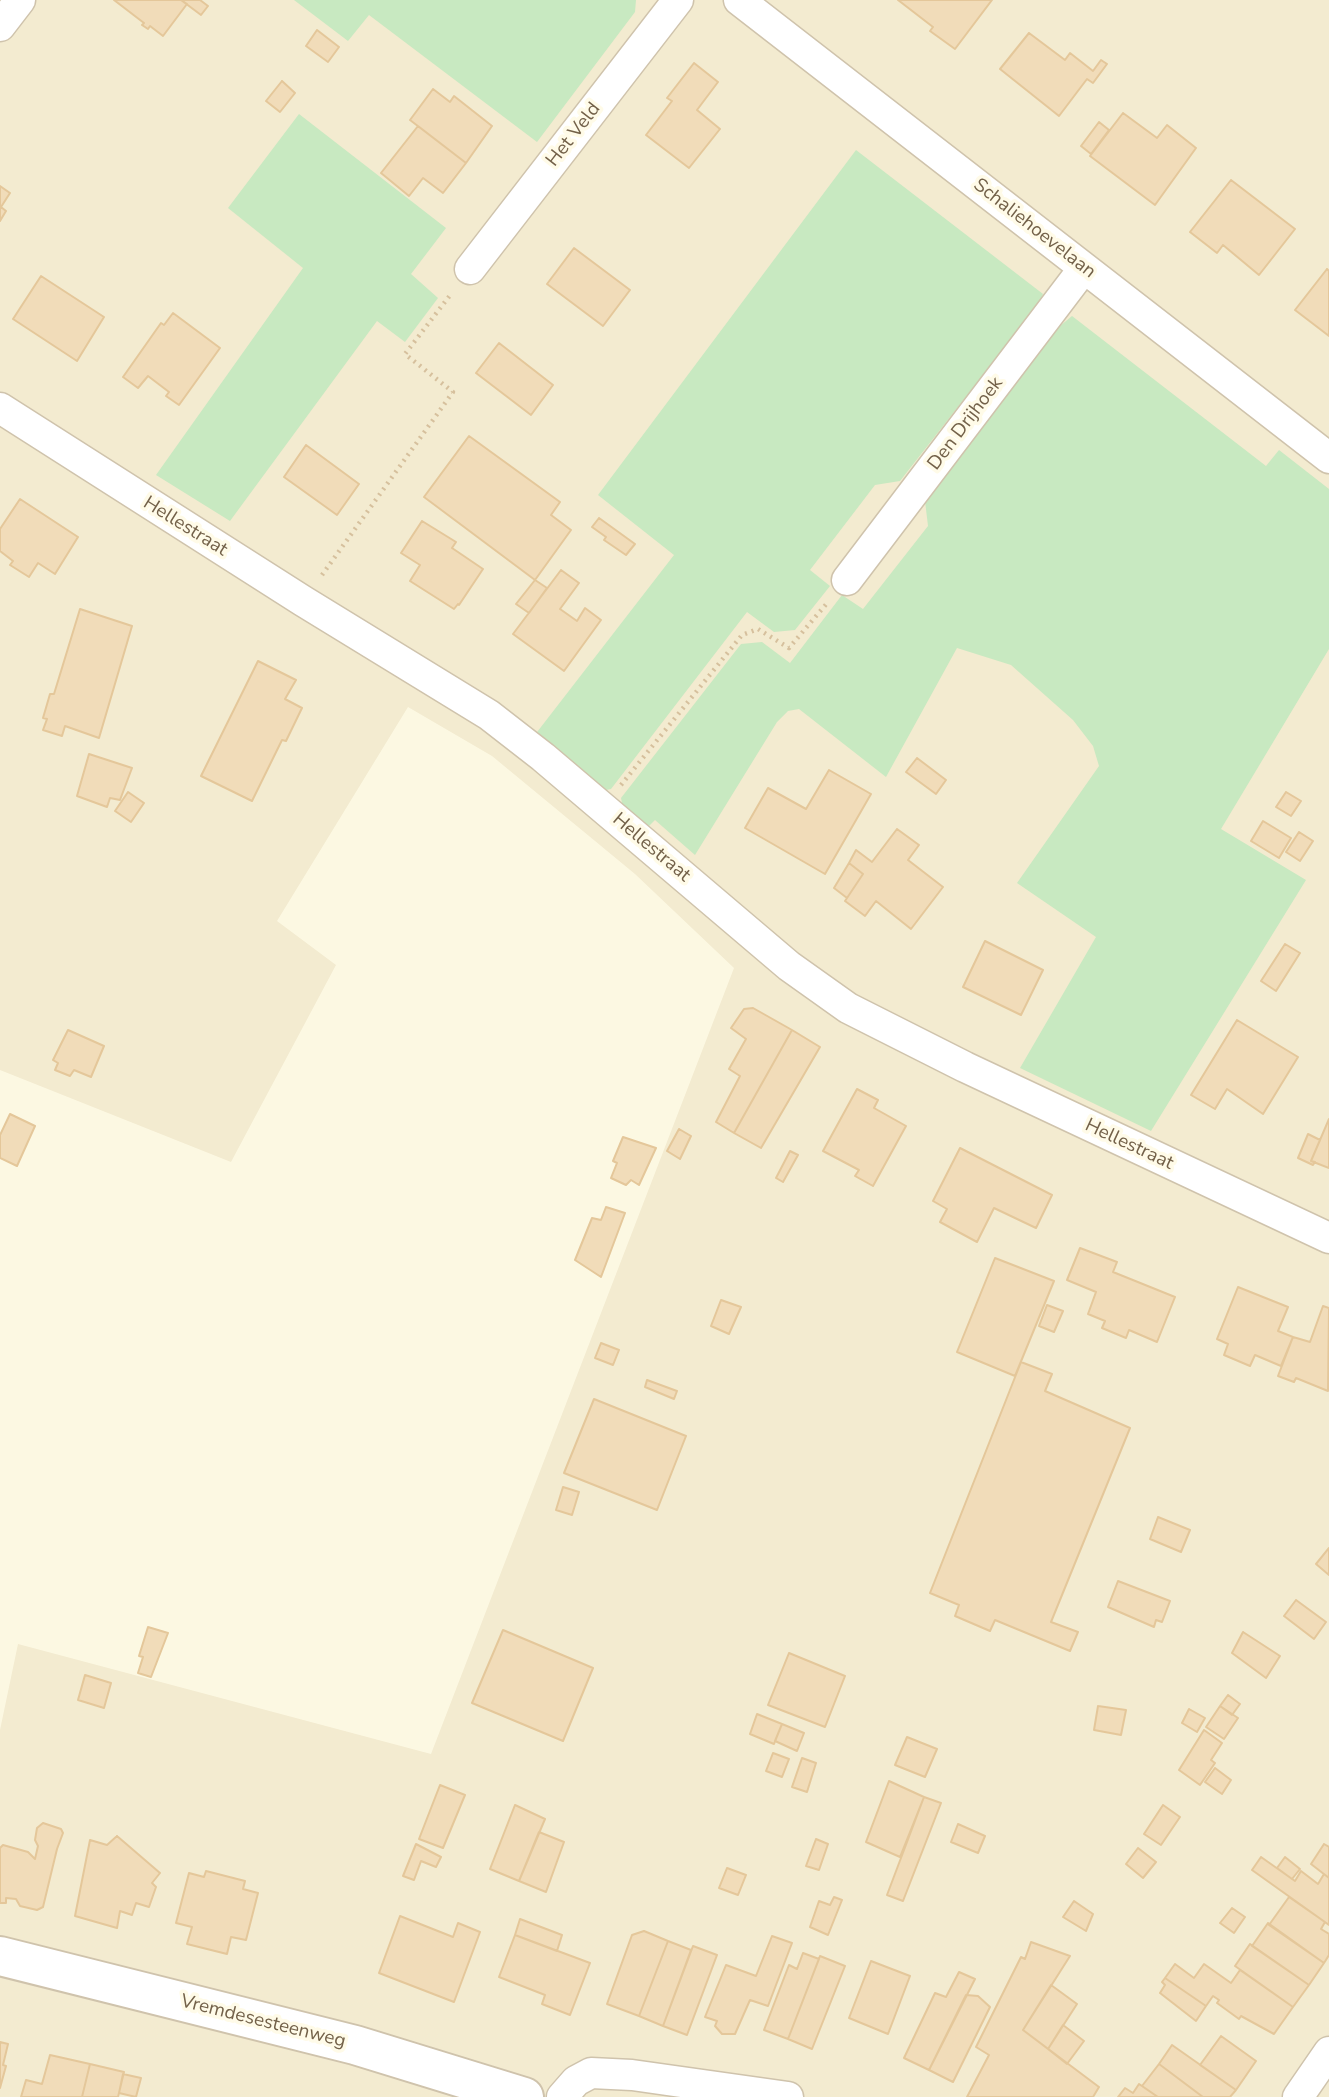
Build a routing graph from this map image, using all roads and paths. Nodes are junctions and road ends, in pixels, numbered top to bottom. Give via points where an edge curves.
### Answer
1 (20, 0) edge
2 (678, 0) edge
3 (738, 0) edge
4 (0, 26) edge
5 (1084, 268) junction
6 (470, 270) joint
7 (0, 408) edge
8 (1329, 458) edge
9 (847, 580) joint
10 (303, 601) junction
11 (603, 808) junction
12 (1329, 1238) edge
13 (0, 1956) edge
14 (1329, 2052) edge
15 (524, 2097) edge
16 (562, 2097) edge
17 (788, 2097) edge
18 (1298, 2097) edge

1 - 4 street
2 - 6 street, Het Veld
3 - 5 street, Schaliehoevelaan
5 - 8 street, Schaliehoevelaan
5 - 9 street, Den Drijhoek
6 - 10 path via 405,354 453,392
7 - 10 street, Hellestraat
9 - 11 path via 789,648 758,629 742,635
10 - 11 street, Hellestraat via 489,715
11 - 12 street, Hellestraat via 789,966 848,1008
13 - 15 street, Vremdesesteenweg via 355,2045
14 - 18 street
16 - 17 street via 591,2073

